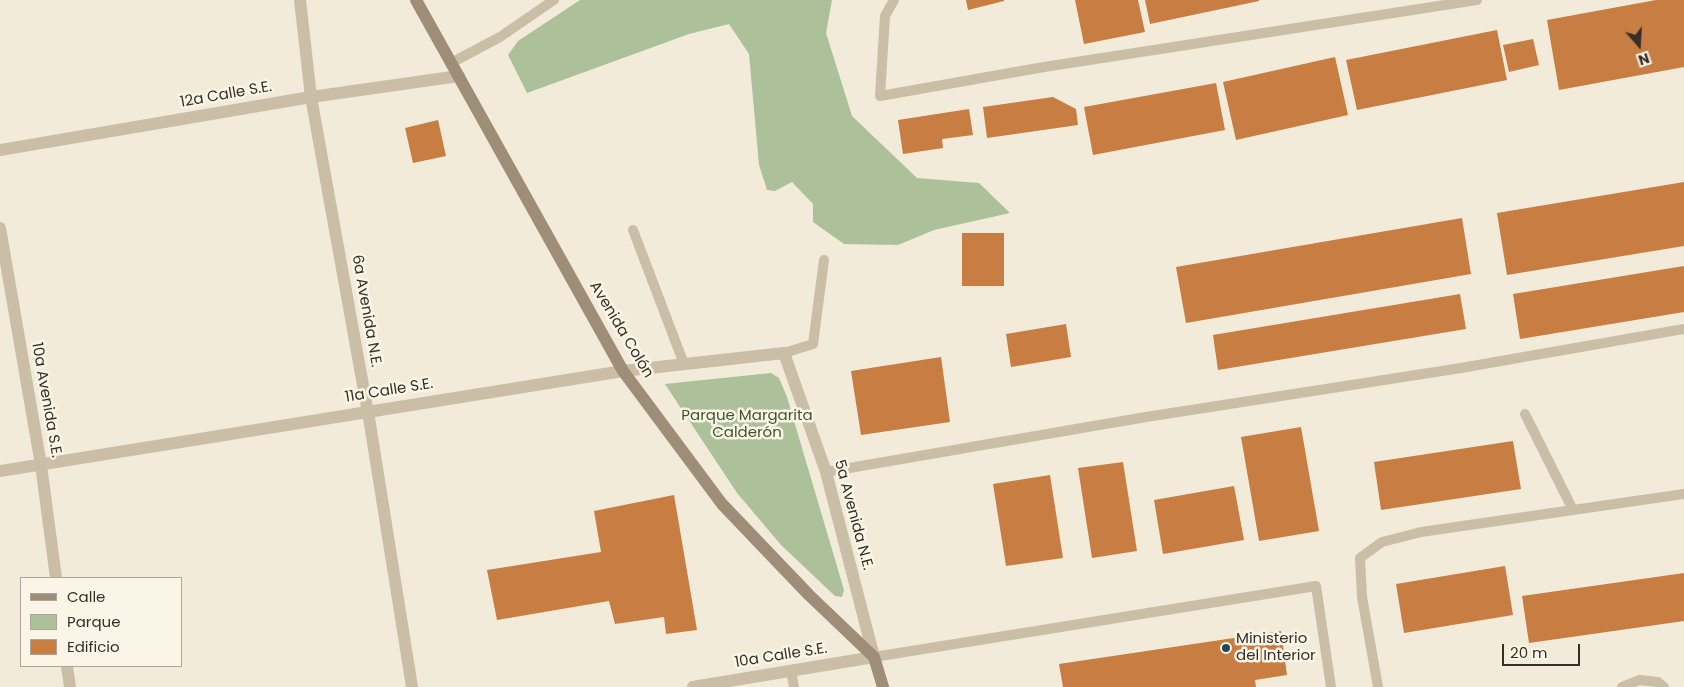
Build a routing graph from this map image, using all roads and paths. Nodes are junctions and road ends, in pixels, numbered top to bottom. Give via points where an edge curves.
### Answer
1 (300, 0) edge
2 (416, 0) edge
3 (554, 0) edge
4 (894, 0) edge
5 (1477, 0) edge
6 (451, 63) junction
7 (459, 76) junction
8 (311, 97) junction
9 (0, 150) edge
10 (0, 228) edge
11 (633, 230) dead end
12 (824, 260) dead end
13 (1684, 329) edge
14 (784, 353) junction
15 (684, 364) junction
16 (623, 371) junction
17 (368, 411) junction
18 (1525, 414) dead end
19 (41, 465) junction
20 (0, 471) edge
21 (826, 472) junction
22 (1684, 494) edge
23 (1573, 510) junction
24 (56, 577) edge
25 (874, 657) junction
26 (67, 667) edge
27 (791, 671) junction
28 (70, 687) edge
29 (412, 687) edge
30 (693, 687) edge
31 (794, 687) edge
32 (883, 687) edge
33 (1331, 687) edge
34 (1378, 687) edge
35 (1622, 687) edge
36 (1664, 687) edge

1 - 8 street, 6a Avenida N.E.
2 - 6 main road, Avenida Colón
3 - 6 lane via 500,36
4 - 5 lane via 885,16 880,96 1044,67
6 - 7 main road, Avenida Colón
7 - 8 street, 12a Calle S.E.
7 - 16 main road, Avenida Colón
8 - 9 street, 12a Calle S.E.
8 - 17 street, 6a Avenida N.E.
10 - 19 street, 10a Avenida S.E.
11 - 15 lane
12 - 14 lane via 813,344
13 - 21 lane
14 - 15 street, 11a Calle S.E.
14 - 21 street, 5a Avenida N.E.
15 - 16 street, 11a Calle S.E.
16 - 17 street, 11a Calle S.E.
16 - 25 main road, Avenida Colón via 722,504
17 - 19 street, 11a Calle S.E.
17 - 29 street, 6a Avenida N.E.
18 - 23 lane
19 - 20 street, 11a Calle S.E.
19 - 24 street, 10a Avenida S.E.
21 - 25 street, 5a Avenida N.E.
22 - 23 lane
23 - 34 lane via 1421,532 1382,542 1360,558 1362,597
25 - 27 street, 10a Calle S.E.
25 - 32 main road, 5a Avenida N.E.
25 - 33 lane via 1316,586
26 - 28 street
27 - 30 street, 10a Calle S.E.
27 - 31 lane
35 - 36 lane via 1639,680 1658,682

